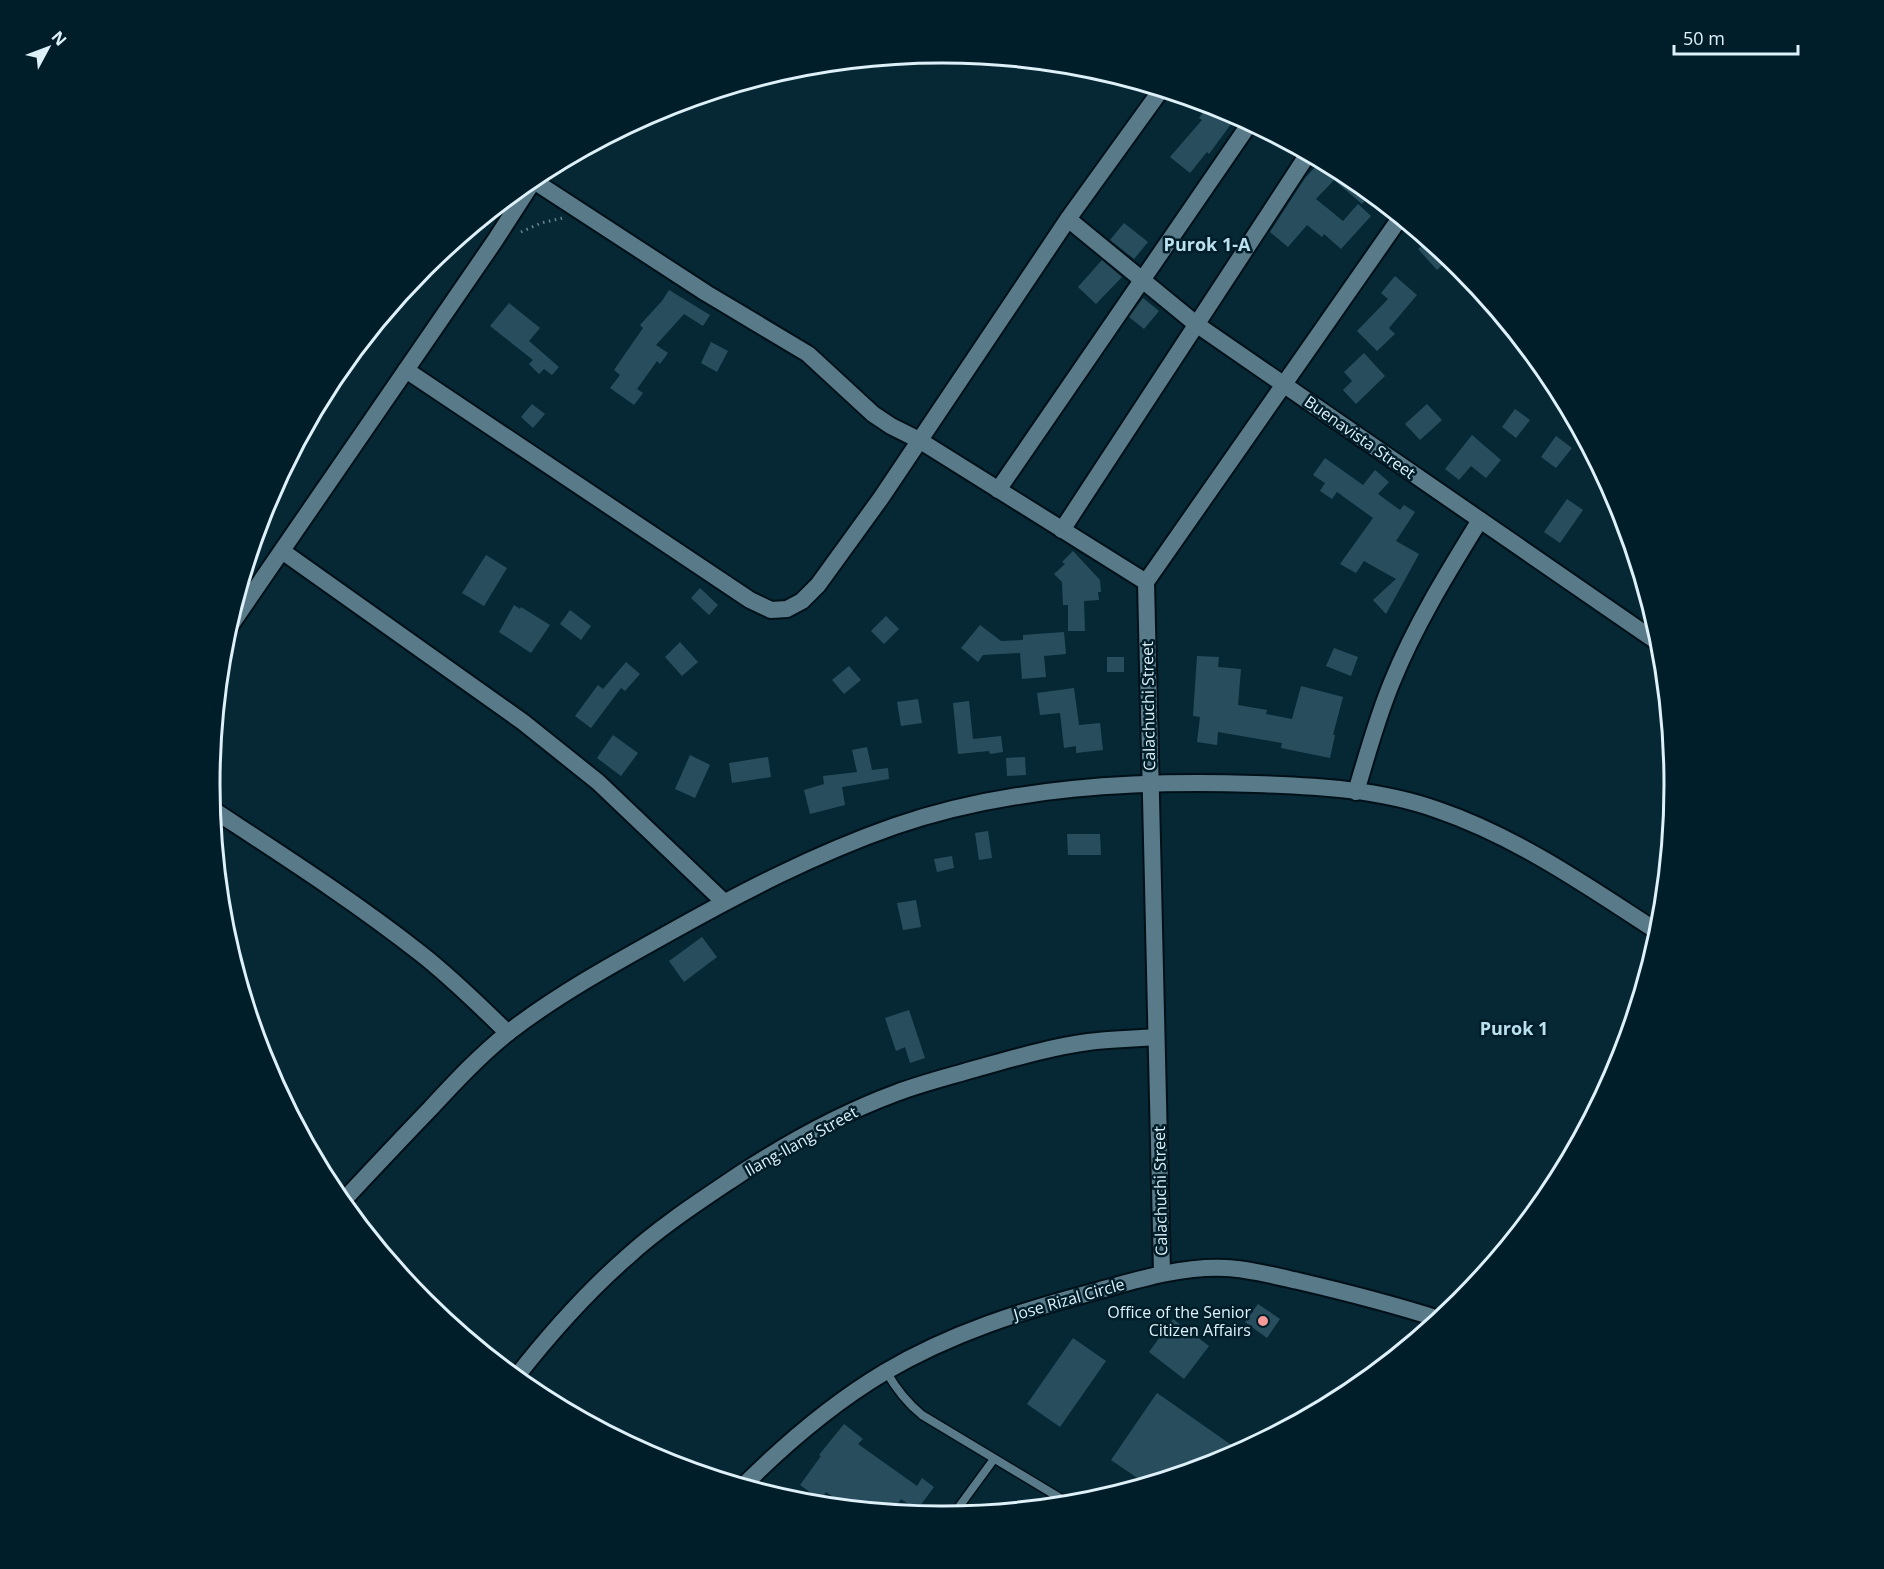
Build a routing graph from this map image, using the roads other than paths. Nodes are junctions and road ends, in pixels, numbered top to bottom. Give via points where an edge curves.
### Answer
1 (1157, 96) edge
2 (1245, 130) edge
3 (1304, 160) edge
4 (543, 184) edge
5 (523, 198) edge
6 (1068, 219) junction
7 (1396, 224) edge
8 (1141, 279) junction
9 (1196, 324) junction
10 (406, 370) junction
11 (1285, 386) junction
12 (919, 440) junction
13 (998, 490) junction
14 (1480, 520) junction
15 (1062, 530) junction
16 (282, 551) junction
17 (1146, 582) junction
18 (243, 608) edge
19 (1648, 636) edge
20 (1150, 784) junction
21 (1356, 792) junction
22 (221, 815) edge
23 (724, 902) junction
24 (1649, 927) edge
25 (508, 1033) junction
26 (1156, 1037) junction
27 (349, 1195) edge
28 (1162, 1273) junction
29 (1429, 1316) edge
30 (522, 1370) edge
31 (886, 1371) junction
32 (994, 1459) junction
33 (751, 1480) edge
34 (1057, 1496) edge
35 (960, 1505) edge

1 - 6 street
2 - 8 street
3 - 9 street
4 - 12 street via 706,293 808,354 873,414
5 - 10 street
6 - 8 street, Buenavista Street
6 - 12 street
7 - 11 street
8 - 9 street, Buenavista Street
8 - 13 street
9 - 11 street, Buenavista Street
9 - 15 street
10 - 12 street via 740,594 771,610 787,609 818,585
10 - 16 street
11 - 14 street, Buenavista Street
11 - 17 street
12 - 13 street
13 - 15 street
14 - 19 street, Buenavista Street
14 - 21 street via 1431,601 1393,680
15 - 17 street
16 - 18 street
16 - 23 street via 440,662 598,782
17 - 20 street, Calachuchi Street
20 - 21 street via 1289,785
20 - 23 street via 1047,791 896,826 841,847
20 - 26 street, Calachuchi Street
21 - 24 street via 1437,809 1481,828 1579,881
22 - 25 street via 420,952
23 - 25 street via 570,991
25 - 27 street
26 - 28 street, Calachuchi Street
26 - 30 street, Ilang-Ilang Street via 1089,1042 993,1064 895,1093 807,1134 705,1198 627,1257
28 - 29 street, Jose Rizal Circle via 1228,1268 1265,1274
28 - 31 street, Jose Rizal Circle via 987,1324
31 - 32 lane via 908,1404
31 - 33 street, Jose Rizal Circle via 817,1419
32 - 34 lane
32 - 35 lane

